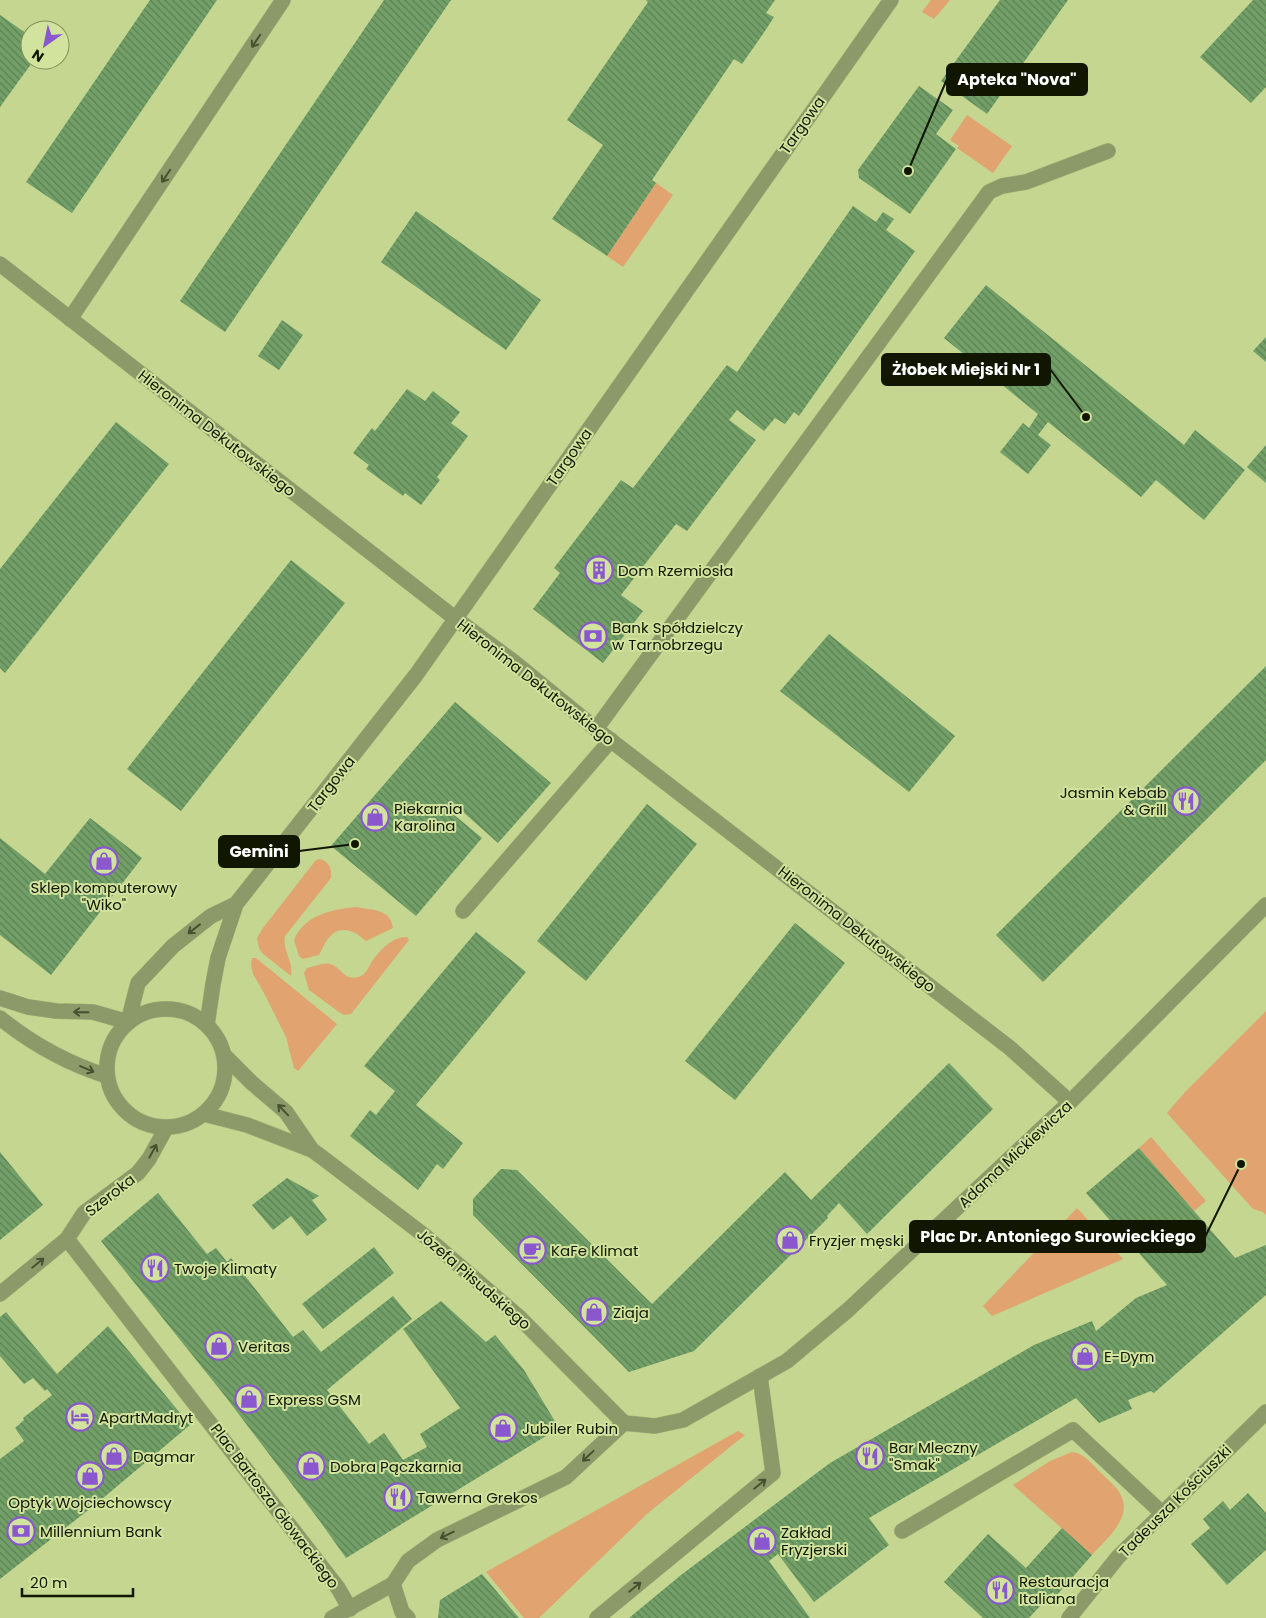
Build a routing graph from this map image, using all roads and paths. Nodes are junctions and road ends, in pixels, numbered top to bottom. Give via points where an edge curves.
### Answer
1 (283, 0) edge
2 (891, 0) edge
3 (1108, 151) dead end
4 (0, 264) edge
5 (70, 318) junction
6 (456, 619) junction
7 (596, 729) junction
8 (611, 740) junction
9 (236, 904) junction
10 (1266, 906) edge
11 (463, 911) dead end
12 (0, 998) edge
13 (0, 1018) edge
14 (128, 1022) junction
15 (207, 1025) junction
16 (224, 1056) junction
17 (107, 1076) junction
18 (1070, 1102) junction
19 (204, 1114) junction
20 (166, 1128) junction
21 (312, 1150) junction
22 (67, 1239) junction
23 (0, 1294) edge
24 (760, 1376) junction
25 (1266, 1412) edge
26 (624, 1423) junction
27 (1162, 1513) junction
28 (902, 1531) dead end
29 (393, 1584) junction
30 (350, 1609) junction
31 (332, 1618) edge
32 (408, 1618) edge
33 (597, 1618) edge
34 (1069, 1618) edge

1 -> 5 street
2 - 6 street, Targowa
3 - 7 street via 1026,182 989,192
4 - 5 street, Hieronima Dekutowskiego
5 - 6 street, Hieronima Dekutowskiego
6 - 7 street, Hieronima Dekutowskiego
6 - 9 street, Targowa via 416,675
7 - 8 street, Hieronima Dekutowskiego
8 - 11 street
8 - 18 street, Hieronima Dekutowskiego via 1010,1048
9 -> 14 street, Targowa via 211,916 173,946 138,984
9 - 15 street, Targowa via 218,958
10 - 18 street, Adama Mickiewicza
14 -> 12 street via 93,1012 28,1007
13 -> 17 street via 51,1051 87,1070
14 - 15 street via 140,1014 167,1008 198,1017
14 - 17 street via 115,1036 108,1056
15 - 16 street via 219,1041
16 - 19 street via 226,1072 223,1087
21 -> 16 street, Józefa Piłsudskiego via 286,1112
17 - 20 street via 121,1107 134,1118
18 - 24 street, Adama Mickiewicza via 848,1310 787,1360
19 - 20 street via 184,1125
19 - 21 street, Józefa Piłsudskiego via 247,1124
22 -> 20 street, Szeroka via 84,1213 138,1173
21 - 26 street, Józefa Piłsudskiego via 425,1236 519,1317
23 -> 22 street, Szeroka
22 - 30 street, Plac Bartosza Głowackiego via 338,1588
24 - 26 street, Adama Mickiewicza via 683,1420 655,1426
33 -> 24 street via 773,1473
25 - 27 street, Tadeusza Kościuszki
26 -> 29 street via 566,1477 437,1540 408,1561
27 - 28 street via 1073,1430
27 - 34 street, Tadeusza Kościuszki via 1118,1557
29 - 30 street
29 - 32 street via 402,1612
30 - 31 street

